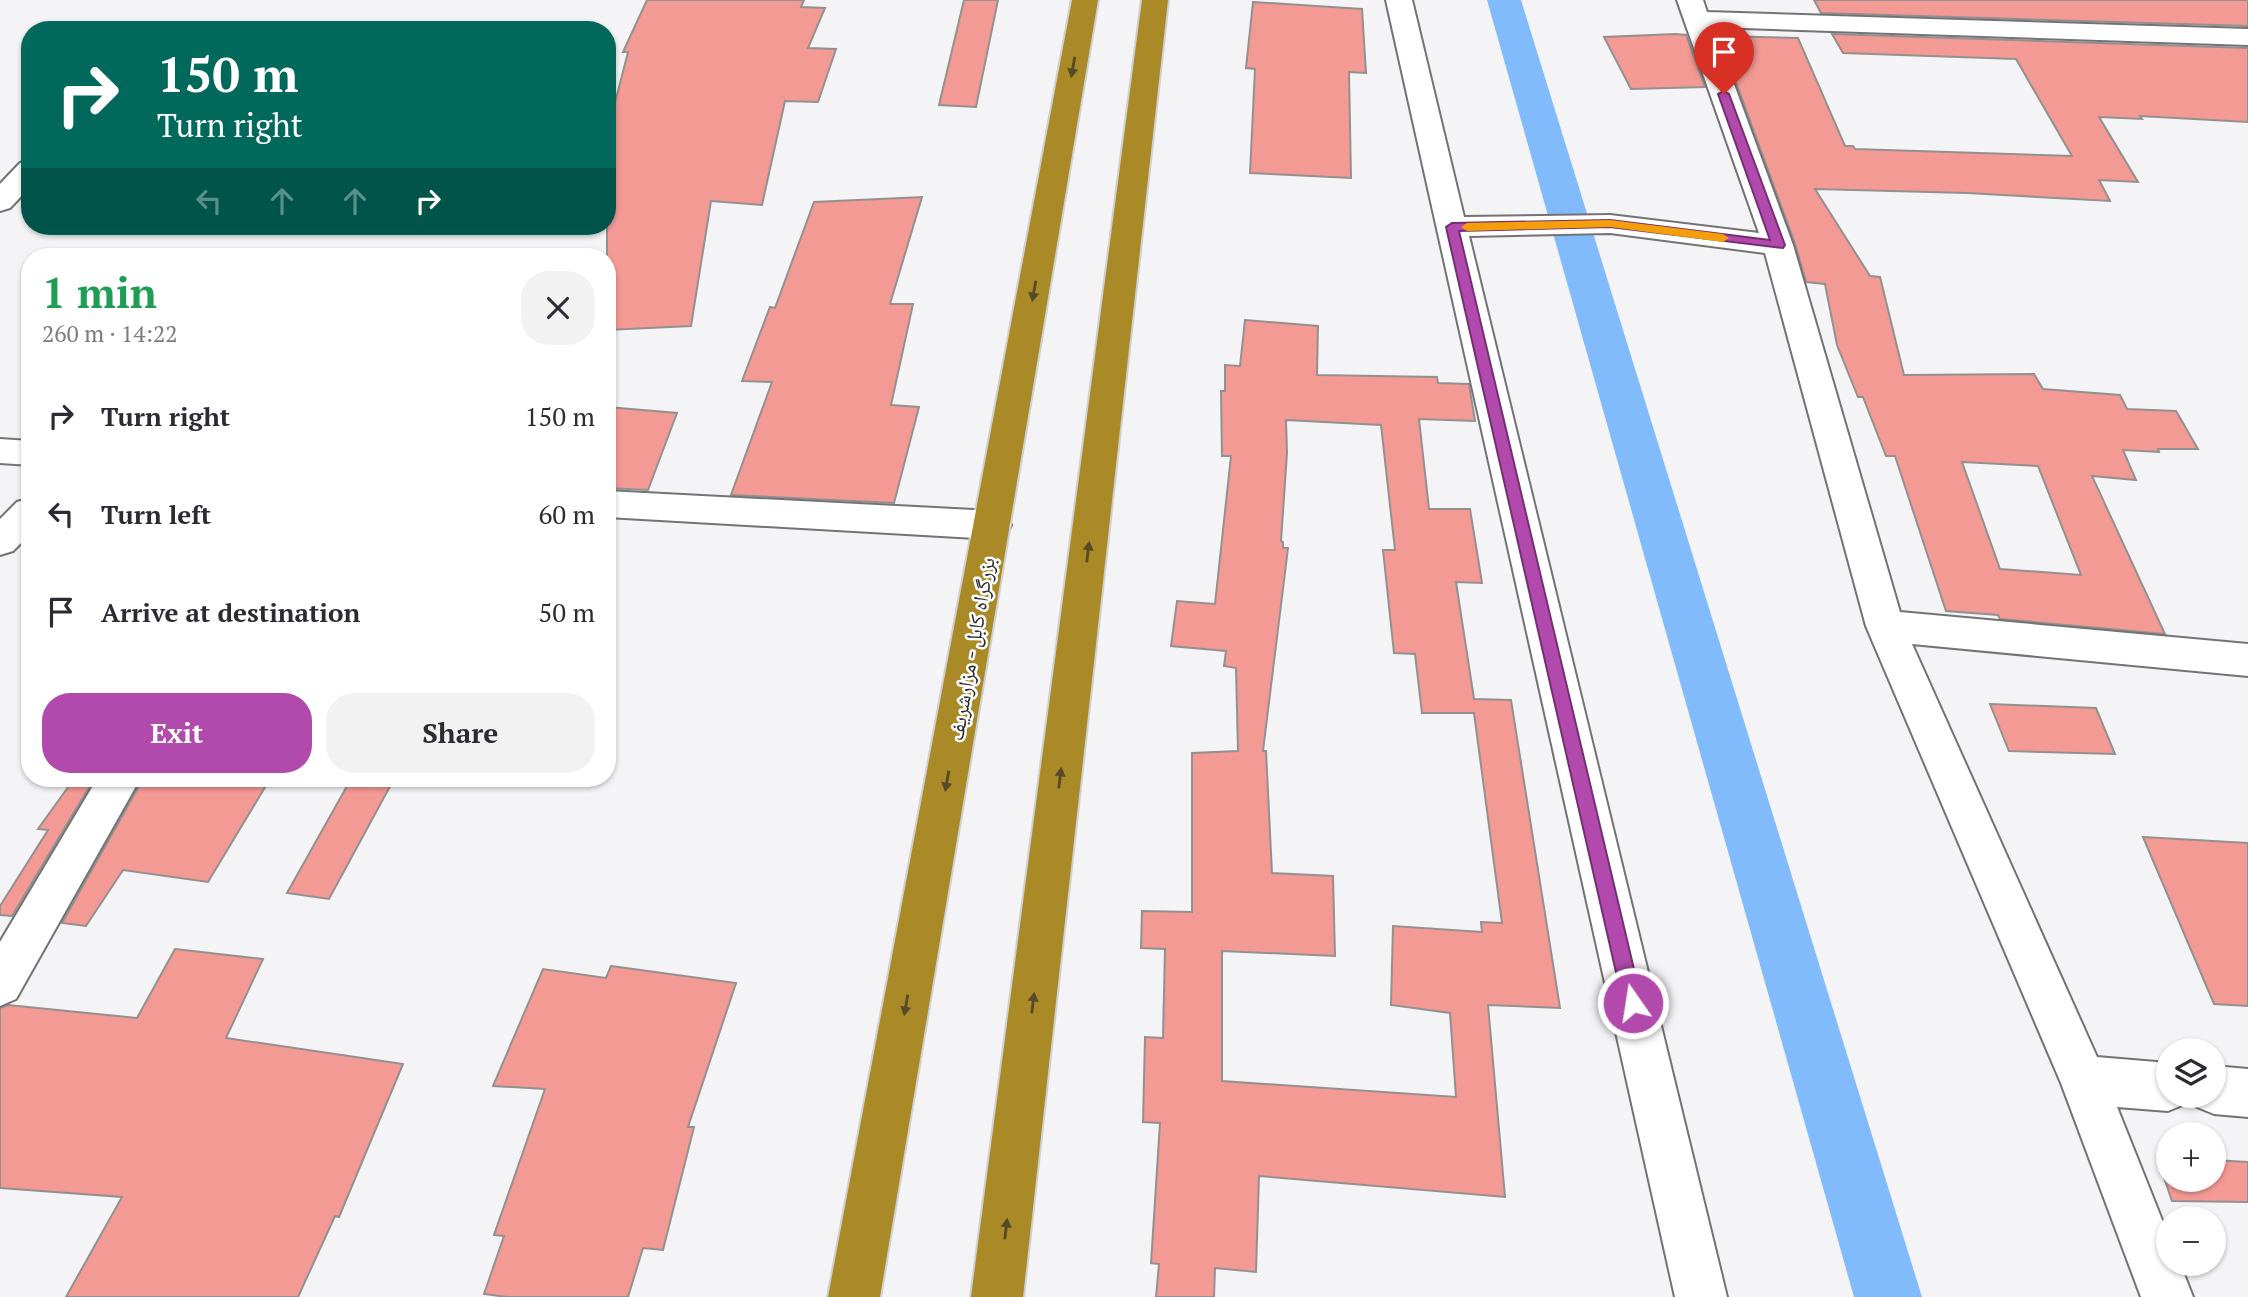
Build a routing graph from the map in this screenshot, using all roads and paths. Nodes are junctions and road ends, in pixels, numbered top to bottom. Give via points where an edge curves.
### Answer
1 (1084, 0) edge
2 (1155, 0) edge
3 (1399, 0) edge
4 (1693, 9) edge
5 (2248, 37) edge
6 (21, 179) edge
7 (0, 202) edge
8 (1452, 227) junction
9 (1778, 245) junction
10 (0, 451) edge
11 (21, 452) edge
12 (616, 504) edge
13 (21, 520) edge
14 (993, 525) junction
15 (0, 541) edge
16 (1885, 626) junction
17 (2248, 660) edge
18 (114, 787) edge
19 (0, 984) edge
20 (2083, 1080) junction
21 (2156, 1086) edge
22 (2226, 1091) edge
23 (2248, 1093) edge
24 (854, 1297) edge
25 (997, 1297) edge
26 (1701, 1297) edge
27 (2167, 1297) edge

1 -> 14 highway, بزرگراه کابل - مزارشریف
25 -> 2 highway
3 - 8 street
4 - 5 street
4 - 9 street
6 - 7 street
8 - 9 street via 1610,224
8 - 26 street
9 - 16 street
10 - 11 street
12 - 14 street
13 - 15 street
14 -> 24 highway, بزرگراه کابل - مزارشریف
16 - 17 street
16 - 20 street
18 - 19 street
20 - 21 street
20 - 27 street
22 - 23 street

